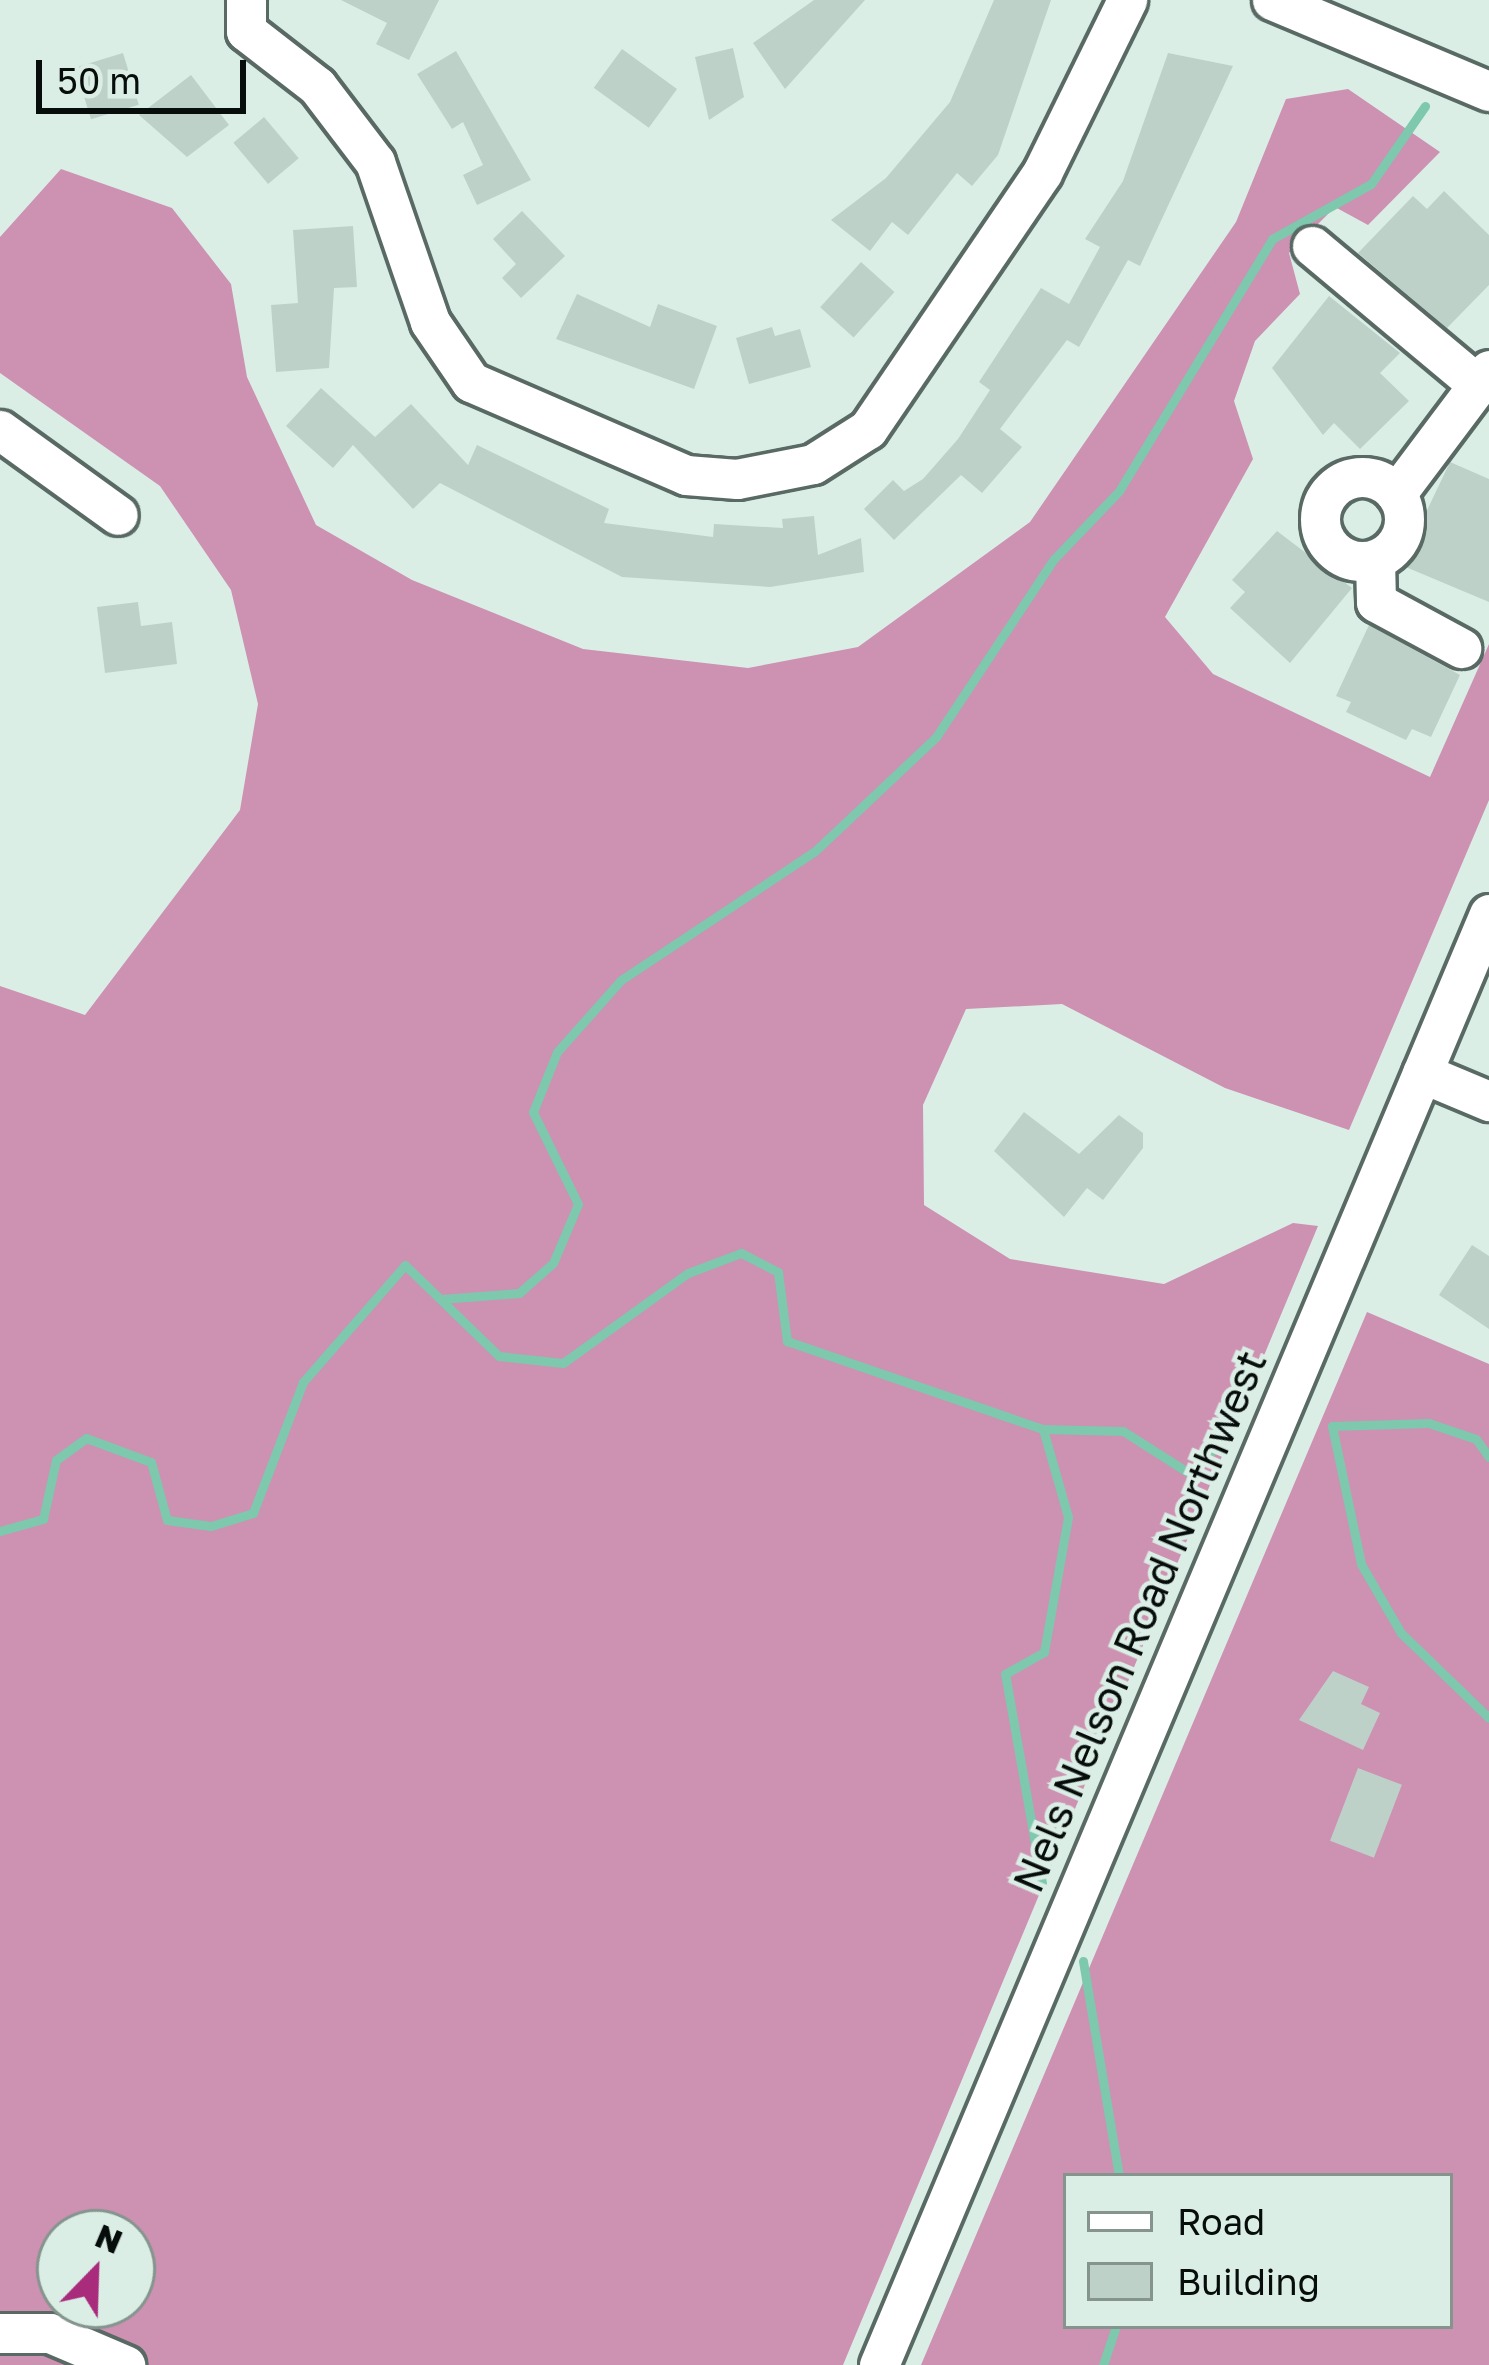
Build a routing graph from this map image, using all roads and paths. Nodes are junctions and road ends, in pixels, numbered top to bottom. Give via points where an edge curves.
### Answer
1 (246, 0) edge
2 (1127, 0) edge
3 (1272, 0) edge
4 (1489, 91) edge
5 (1312, 246) dead end
6 (1483, 377) edge
7 (0, 430) edge
8 (1396, 494) junction
9 (118, 515) dead end
10 (1375, 560) junction
11 (1461, 648) dead end
12 (1489, 914) edge
13 (1422, 1073) junction
14 (1489, 1101) edge
15 (0, 2333) edge
16 (125, 2365) edge
17 (879, 2365) edge

1 - 2 street via 246,31 317,86 375,162 430,322 471,382 686,475 737,479 813,464 868,429 1042,173
3 - 4 street
5 - 6 street
6 - 8 street
7 - 9 street
8 - 10 street via 1402,532
8 - 10 street via 1359,477 1333,488 1320,513 1334,551
10 - 11 street via 1376,602
12 - 13 street, Nels Nelson Road Northwest
13 - 14 street
13 - 17 street, Nels Nelson Road Northwest
15 - 16 street via 50,2333

